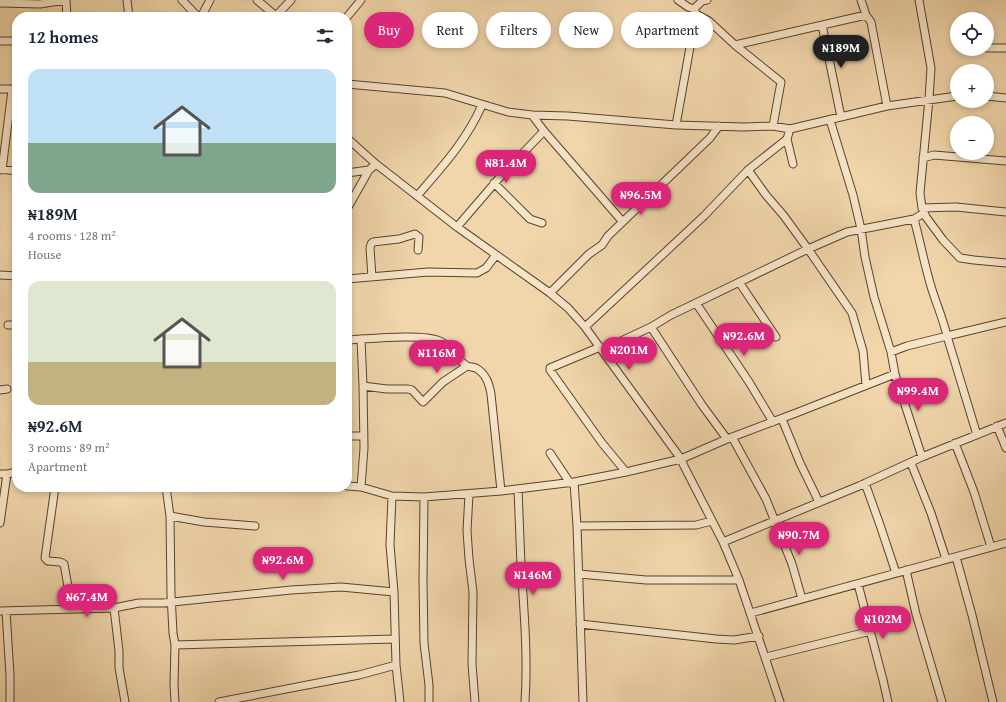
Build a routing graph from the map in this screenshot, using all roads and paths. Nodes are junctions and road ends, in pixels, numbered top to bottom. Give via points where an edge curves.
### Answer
1 (66, 0) edge
2 (127, 0) edge
3 (182, 0) edge
4 (210, 0) edge
5 (257, 0) edge
6 (291, 0) edge
7 (361, 0) edge
8 (678, 0) edge
9 (704, 0) edge
10 (861, 0) edge
11 (919, 0) edge
12 (0, 2) edge
13 (67, 12) edge
14 (128, 12) edge
15 (195, 12) edge
16 (203, 12) edge
17 (270, 12) edge
18 (280, 12) edge
19 (351, 12) edge
20 (695, 12) joint
21 (866, 15) junction
22 (713, 25) edge
23 (822, 25) junction
24 (0, 41) edge
25 (12, 41) edge
26 (735, 45) junction
27 (689, 48) edge
28 (994, 48) edge
29 (1006, 48) edge
30 (352, 84) edge
31 (0, 89) edge
32 (12, 89) edge
33 (950, 97) edge
34 (994, 97) edge
35 (1006, 98) edge
36 (929, 99) junction
37 (12, 101) edge
38 (482, 105) junction
39 (887, 106) junction
40 (532, 114) junction
41 (841, 117) junction
42 (830, 120) junction
43 (676, 125) junction
44 (719, 126) junction
45 (773, 126) junction
46 (790, 129) junction
47 (544, 131) junction
48 (787, 139) junction
49 (352, 142) edge
50 (923, 158) junction
51 (1006, 161) edge
52 (376, 164) junction
53 (793, 164) dead end
54 (1, 170) edge
55 (369, 170) junction
56 (748, 170) junction
57 (12, 171) edge
58 (352, 172) edge
59 (494, 183) junction
60 (417, 196) junction
61 (352, 200) edge
62 (923, 211) junction
63 (1006, 212) edge
64 (914, 220) junction
65 (622, 221) junction
66 (542, 223) dead end
67 (457, 227) junction
68 (861, 229) junction
69 (808, 249) junction
70 (418, 250) dead end
71 (496, 255) junction
72 (1006, 262) edge
73 (0, 275) edge
74 (12, 276) edge
75 (372, 277) junction
76 (352, 279) edge
77 (739, 282) junction
78 (550, 293) junction
79 (696, 303) junction
80 (1006, 322) edge
81 (8, 325) dead end
82 (12, 325) edge
83 (585, 327) junction
84 (651, 327) junction
85 (947, 336) junction
86 (776, 337) dead end
87 (361, 339) junction
88 (352, 340) edge
89 (601, 348) junction
90 (891, 352) junction
91 (467, 366) junction
92 (895, 374) junction
93 (866, 385) junction
94 (364, 386) junction
95 (782, 419) junction
96 (773, 422) junction
97 (1006, 423) edge
98 (997, 426) junction
99 (977, 435) junction
100 (352, 436) edge
101 (363, 436) junction
102 (730, 438) junction
103 (956, 443) junction
104 (1006, 448) edge
105 (550, 453) dead end
106 (922, 457) junction
107 (681, 459) junction
108 (911, 463) junction
109 (626, 472) junction
110 (4, 474) edge
111 (572, 483) junction
112 (865, 483) junction
113 (352, 486) edge
114 (361, 487) junction
115 (518, 489) junction
116 (501, 491) junction
117 (54, 492) edge
118 (167, 492) edge
119 (469, 494) junction
120 (392, 496) junction
121 (424, 497) junction
122 (819, 502) junction
123 (170, 516) junction
124 (712, 521) junction
125 (774, 521) junction
126 (0, 523) edge
127 (255, 526) dead end
128 (577, 526) junction
129 (722, 542) junction
130 (1005, 546) edge
131 (991, 547) junction
132 (956, 557) junction
133 (946, 559) junction
134 (906, 570) junction
135 (896, 573) junction
136 (579, 574) junction
137 (740, 580) junction
138 (858, 584) junction
139 (394, 592) junction
140 (802, 599) junction
141 (172, 602) junction
142 (114, 608) junction
143 (72, 609) junction
144 (3, 611) edge
145 (752, 613) junction
146 (580, 624) junction
147 (871, 631) junction
148 (759, 636) junction
149 (396, 639) junction
150 (175, 645) junction
151 (766, 657) junction
152 (396, 665) junction
153 (429, 701) edge
154 (10, 702) edge
155 (125, 702) edge
156 (175, 702) edge
157 (219, 702) edge
158 (400, 702) edge
159 (475, 702) edge
160 (525, 702) edge
161 (583, 702) edge
162 (780, 702) edge
163 (888, 702) edge
164 (942, 702) edge
165 (994, 702) edge

1 - 12 street via 40,4
1 - 13 street
2 - 14 street
3 - 15 street
4 - 16 street
5 - 17 street
6 - 18 street
7 - 19 street
8 - 20 street
9 - 20 street
10 - 21 street
11 - 36 street via 931,68
21 - 23 street
21 - 39 street via 870,22
22 - 26 street
23 - 26 street
23 - 41 street
24 - 25 street
26 - 45 street via 781,82
27 - 43 street
28 - 29 street
30 - 38 street via 445,93
31 - 32 street
33 - 36 street
34 - 35 street
36 - 39 street
36 - 50 street
37 - 54 street
38 - 40 street via 508,112
38 - 60 street via 464,140
39 - 41 street
40 - 43 street
40 - 47 street
41 - 42 street
42 - 46 street
42 - 68 street
43 - 44 street
44 - 45 street
44 - 65 street via 710,138
45 - 46 street
46 - 48 street
47 - 59 street
47 - 65 street
48 - 53 street
48 - 56 street
49 - 52 street
50 - 51 street via 934,155
50 - 62 street via 920,193
52 - 55 street
52 - 60 street
54 - 57 street
55 - 58 street
55 - 61 street
56 - 69 street
56 - 83 street via 704,216
59 - 66 street via 530,219
59 - 67 street
60 - 67 street
62 - 63 street via 956,207
62 - 64 street
62 - 72 street via 943,240 960,258
64 - 68 street
64 - 85 street via 936,305
65 - 78 street via 602,245 589,254
67 - 71 street
68 - 69 street via 847,232
68 - 90 street via 874,297
69 - 77 street
69 - 93 street via 852,313 863,351
70 - 75 street via 419,237 415,234 373,242 370,248
71 - 75 street via 486,268 477,273 428,272
71 - 78 street
73 - 74 street
75 - 76 street
77 - 79 street
77 - 86 street
78 - 83 street
79 - 84 street
79 - 96 street
80 - 85 street
81 - 82 street
83 - 89 street
84 - 89 street
84 - 102 street via 702,405
85 - 90 street
85 - 99 street
87 - 88 street
87 - 91 street via 432,338 441,342
87 - 94 street
89 - 107 street
89 - 109 street via 550,370
90 - 92 street
91 - 94 street via 443,382 423,402 412,390
91 - 116 street via 477,369 488,381
92 - 93 street
92 - 106 street
93 - 95 street
94 - 101 street
95 - 96 street
95 - 122 street
96 - 102 street
97 - 98 street
98 - 99 street
98 - 104 street
99 - 103 street
100 - 101 street
101 - 114 street
102 - 107 street
102 - 125 street via 766,499
103 - 106 street
103 - 131 street
105 - 111 street
106 - 108 street
107 - 109 street
107 - 124 street
108 - 112 street
108 - 133 street
109 - 111 street
110 - 126 street
111 - 115 street
111 - 128 street
112 - 122 street
112 - 135 street
113 - 114 street
114 - 120 street
115 - 116 street
115 - 160 street via 526,641
116 - 119 street
117 - 143 street via 45,558 64,564
118 - 123 street
119 - 121 street
119 - 159 street via 467,531 473,592 472,664
120 - 121 street
120 - 139 street via 390,545
121 - 153 street via 424,636
122 - 125 street
123 - 127 street
123 - 141 street
124 - 128 street via 689,525
124 - 129 street
125 - 129 street
125 - 140 street via 792,564
128 - 136 street
129 - 137 street
130 - 131 street
131 - 132 street
132 - 133 street
132 - 165 street
133 - 134 street
134 - 135 street
134 - 164 street
135 - 138 street
136 - 137 street via 646,580
136 - 146 street
137 - 145 street
138 - 140 street
138 - 147 street
139 - 141 street via 341,587
139 - 149 street
140 - 145 street
141 - 142 street via 139,603
141 - 150 street
142 - 143 street
142 - 155 street via 119,668
143 - 144 street
144 - 154 street via 10,675
145 - 148 street
146 - 148 street via 716,639 734,640
146 - 161 street
147 - 151 street
147 - 163 street
148 - 151 street
149 - 150 street
149 - 152 street
150 - 156 street
151 - 162 street
152 - 157 street via 359,675
152 - 158 street

